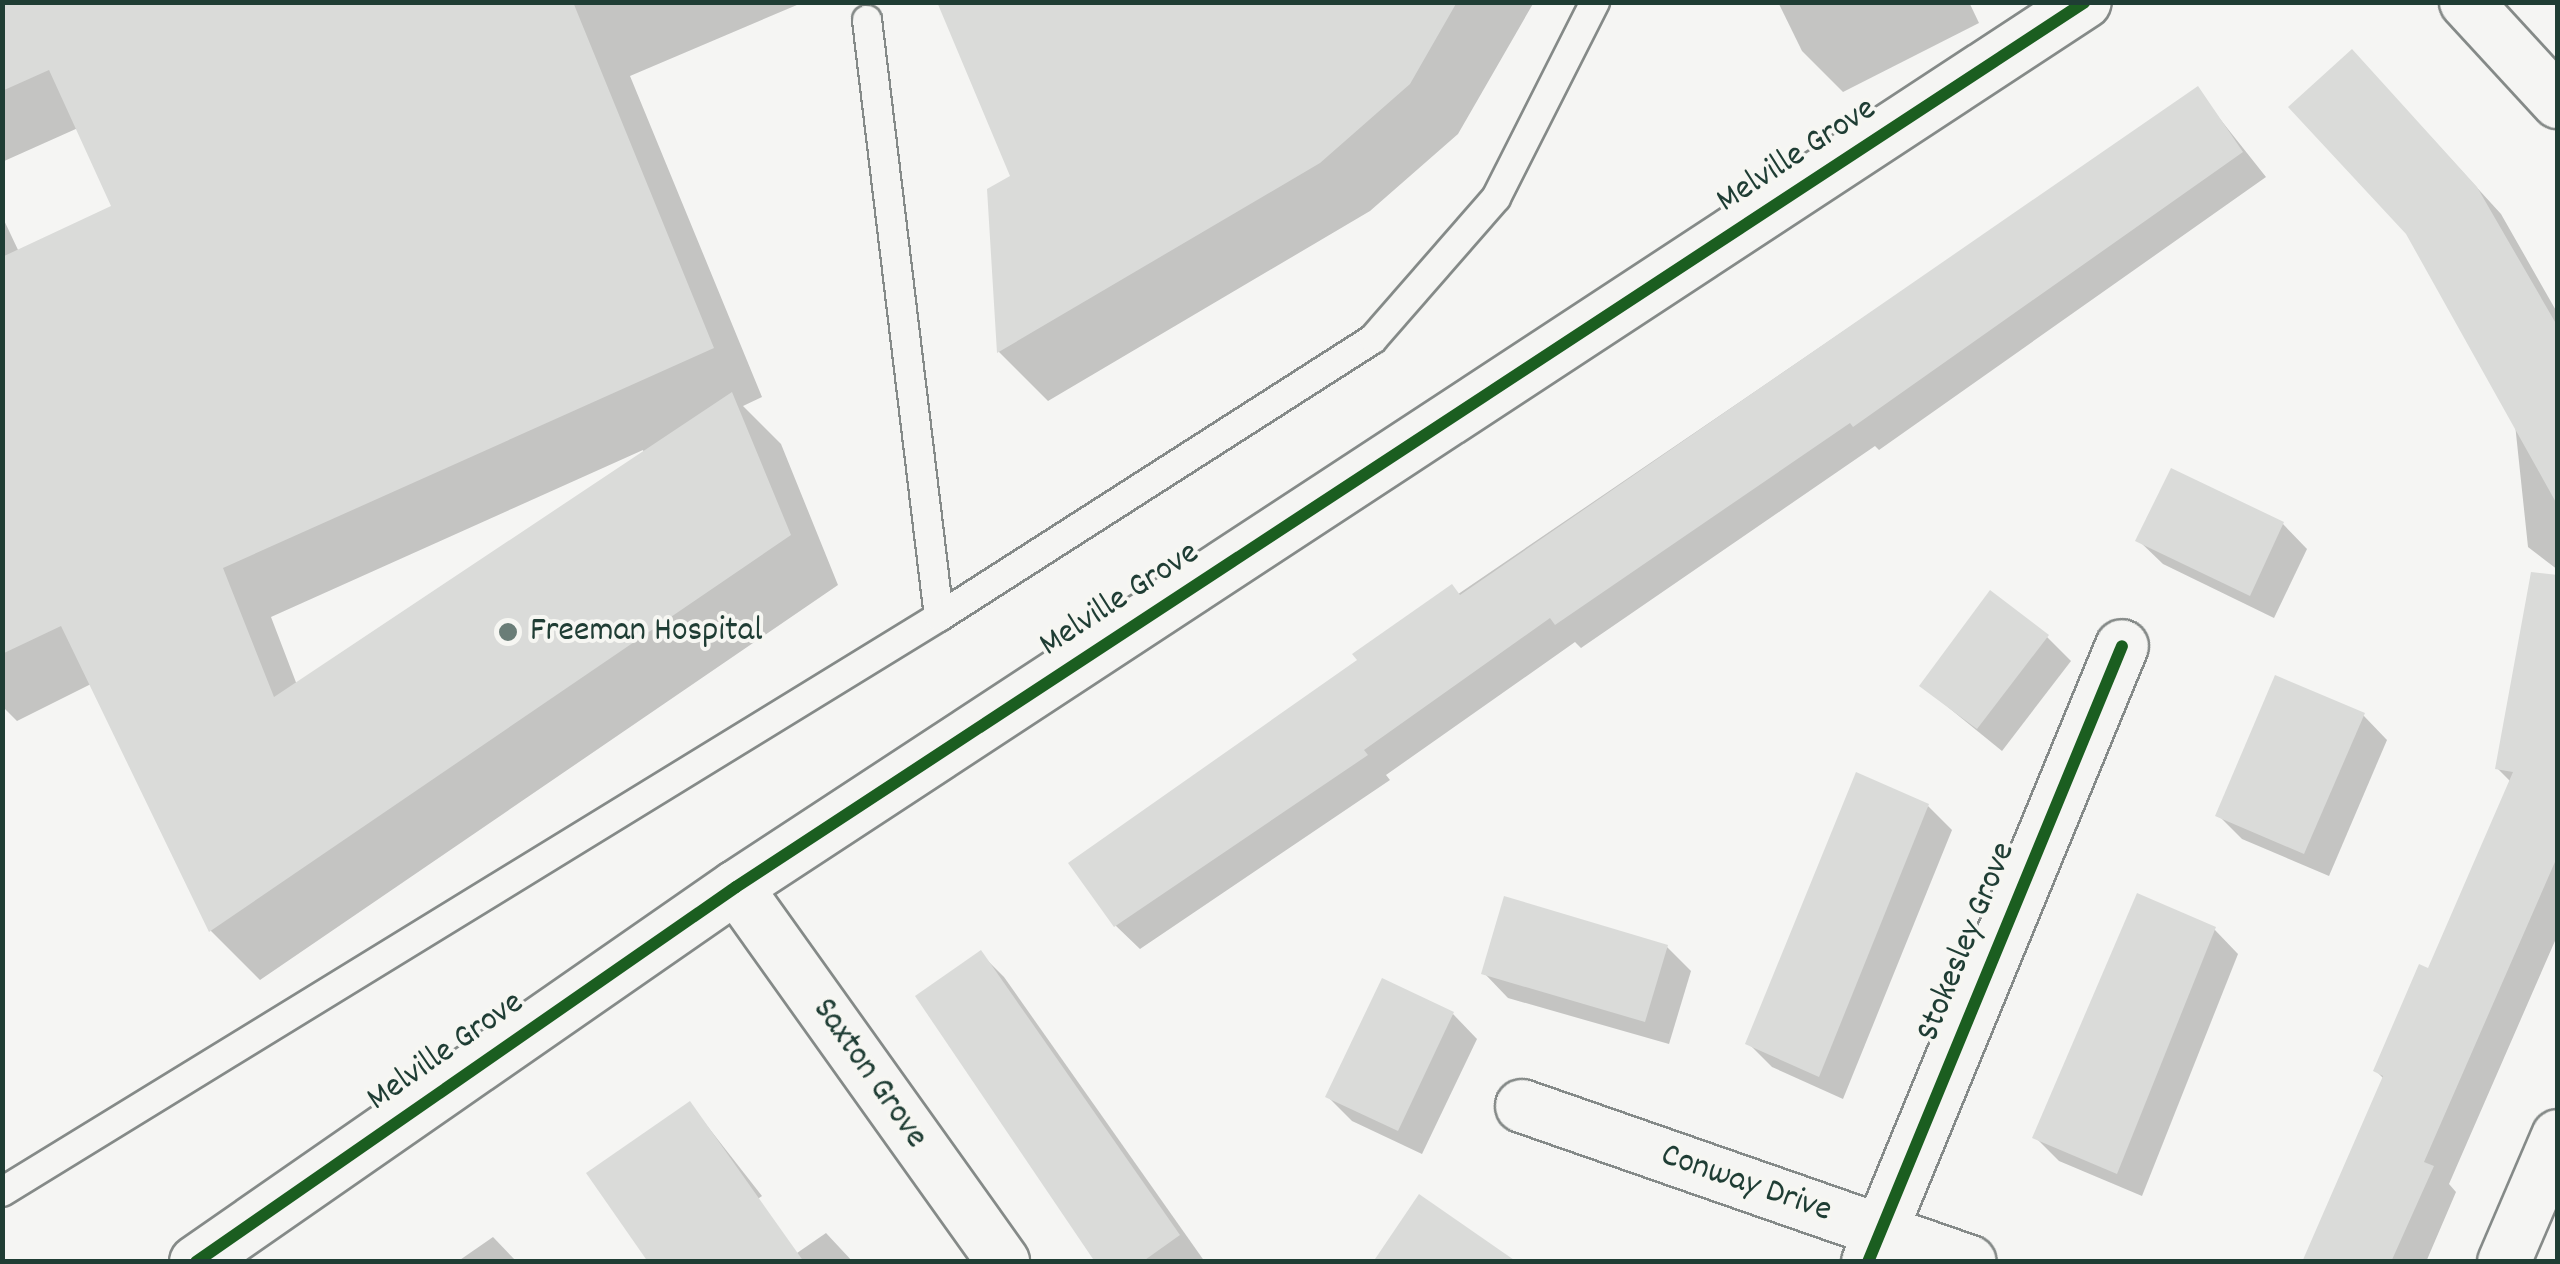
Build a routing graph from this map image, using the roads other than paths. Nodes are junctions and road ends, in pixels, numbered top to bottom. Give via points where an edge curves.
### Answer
1 (1595, 2) edge
2 (2086, 2) edge
3 (2466, 2) edge
4 (868, 20) dead end
5 (2558, 102) edge
6 (939, 617) junction
7 (2122, 646) dead end
8 (736, 887) junction
9 (1522, 1106) dead end
10 (2558, 1136) edge
11 (2, 1192) edge
12 (1874, 1246) edge
13 (200, 1260) edge
14 (1003, 1262) edge
15 (1970, 1262) edge
16 (2504, 1262) edge

1 - 6 lane via 1496,198 1374,338
2 - 8 street, Melville Grove
3 - 5 street
4 - 6 lane
6 - 11 lane
7 - 12 street, Stokesley Grove
8 - 13 street, Melville Grove
8 - 14 street, Saxton Grove
9 - 12 street, Conway Drive
10 - 16 street
12 - 15 street, Conway Drive

